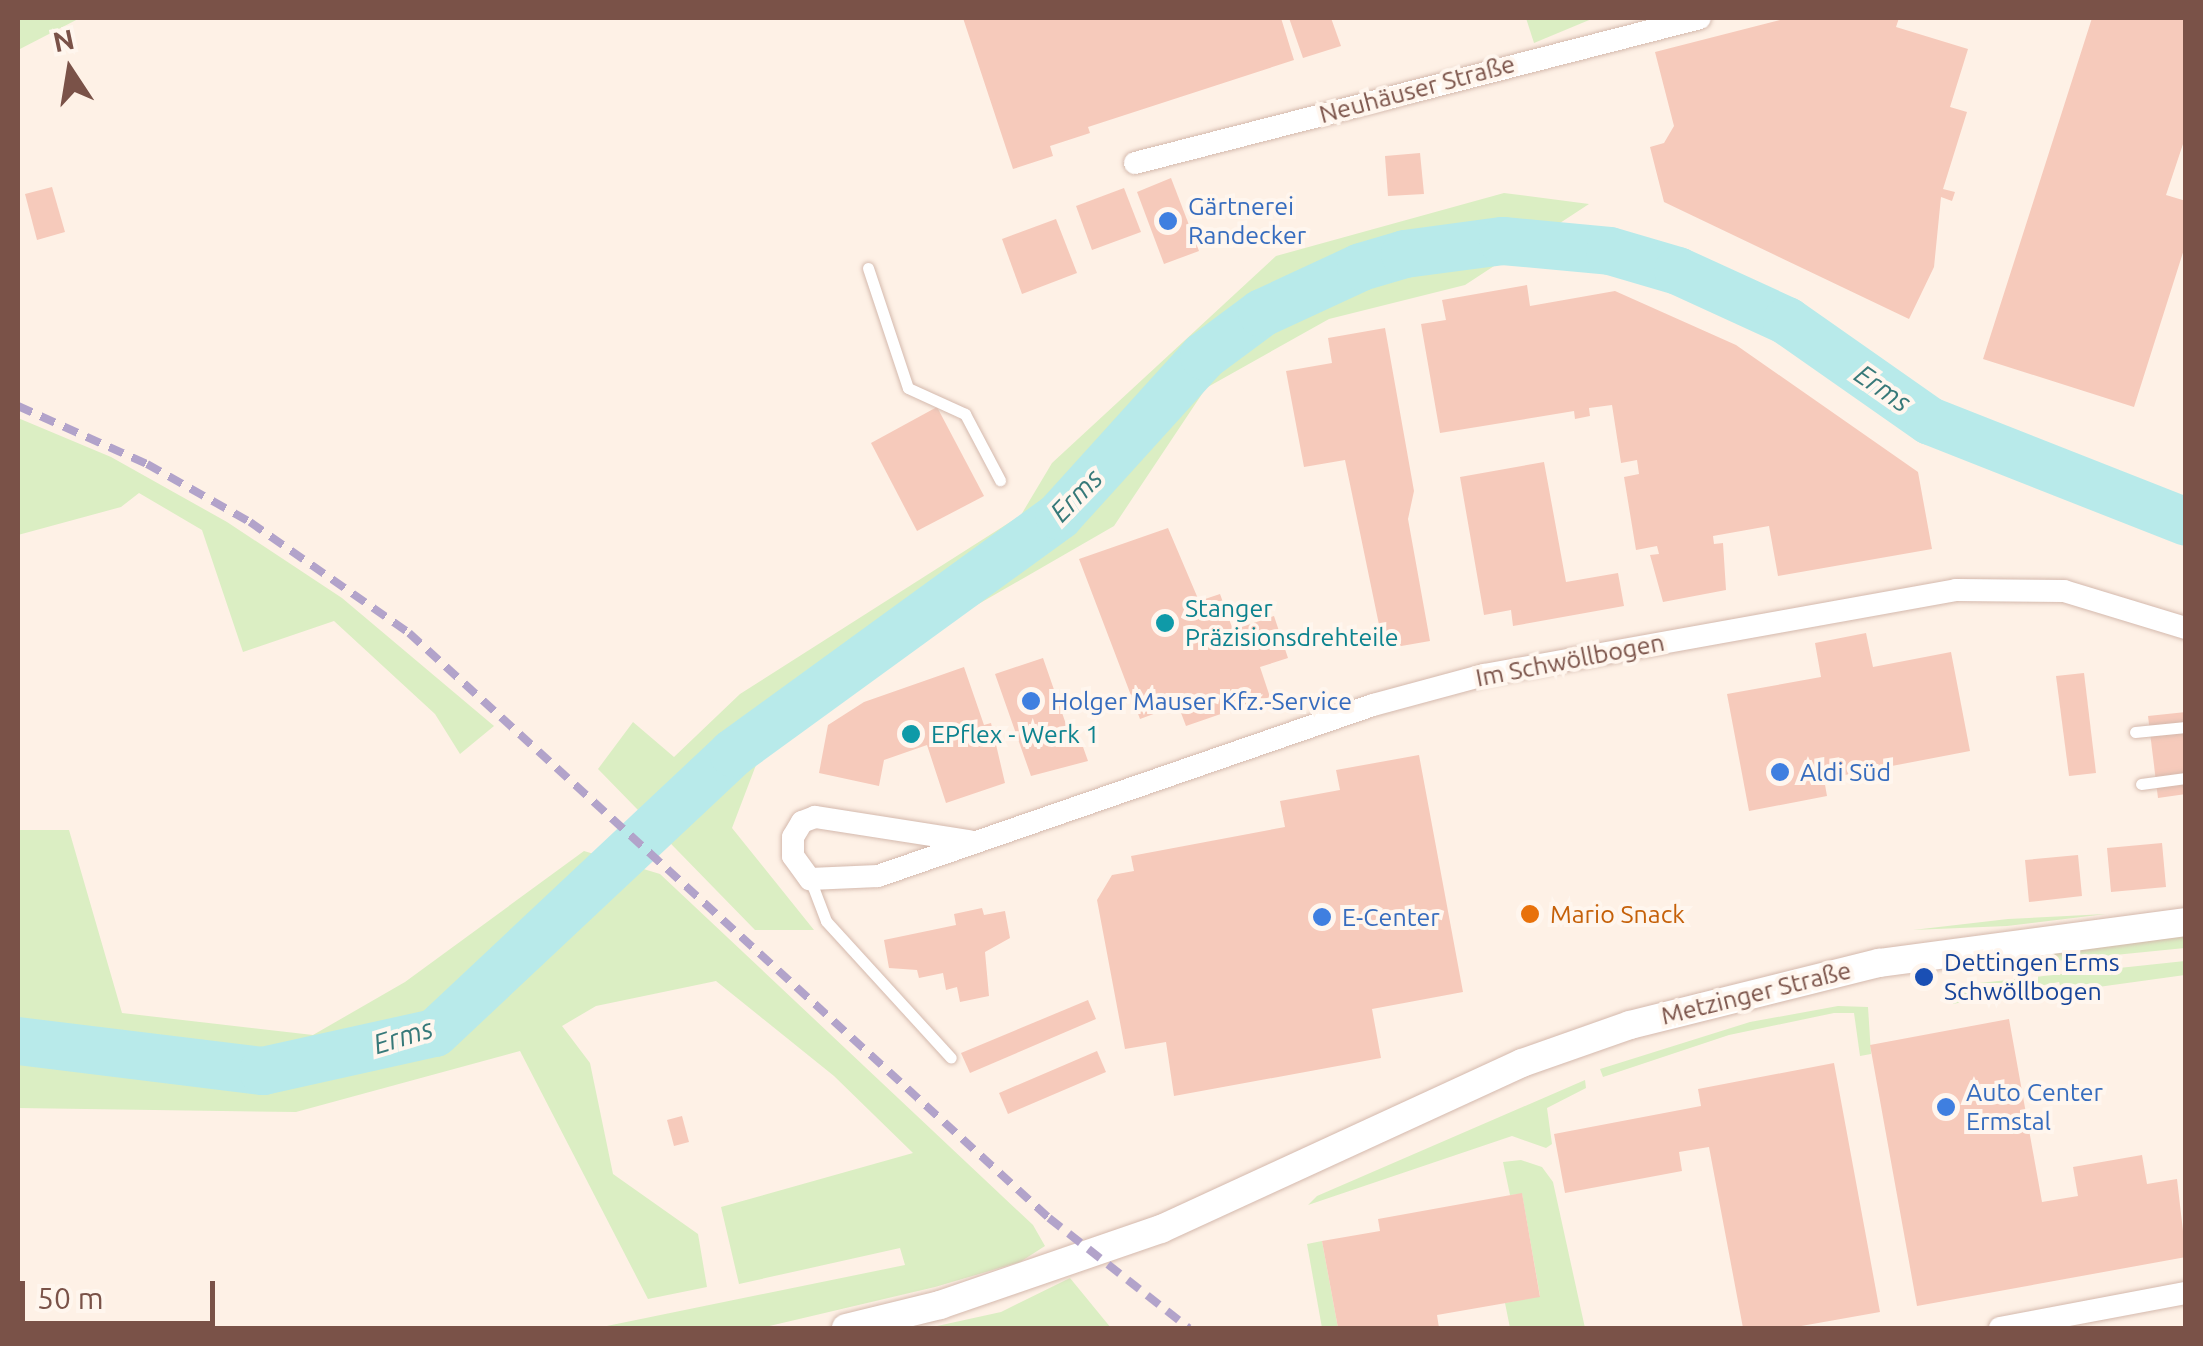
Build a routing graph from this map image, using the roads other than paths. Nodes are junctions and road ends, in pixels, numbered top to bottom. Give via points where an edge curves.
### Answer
1 (1700, 18) edge
2 (1134, 163) dead end
3 (868, 268) dead end
4 (1000, 480) dead end
5 (2186, 628) edge
6 (2186, 727) edge
7 (2134, 732) dead end
8 (2186, 778) edge
9 (2141, 784) dead end
10 (969, 842) junction
11 (810, 879) junction
12 (2186, 922) edge
13 (951, 1058) dead end
14 (2186, 1293) edge
15 (846, 1328) edge
16 (2000, 1328) edge

1 - 2 street, Neuhäuser Straße
3 - 4 lane via 908,388 965,414
5 - 10 street, Im Schwöllbogen via 2064,591 1956,590 1484,674
6 - 7 lane
8 - 9 lane
10 - 11 street, Im Schwöllbogen via 878,876
10 - 11 street, Im Schwöllbogen via 816,817 793,837 798,870
11 - 13 lane via 826,921
12 - 15 street, Metzinger Straße via 1949,950 1707,1004 1522,1063 1116,1246 940,1305
14 - 16 street

